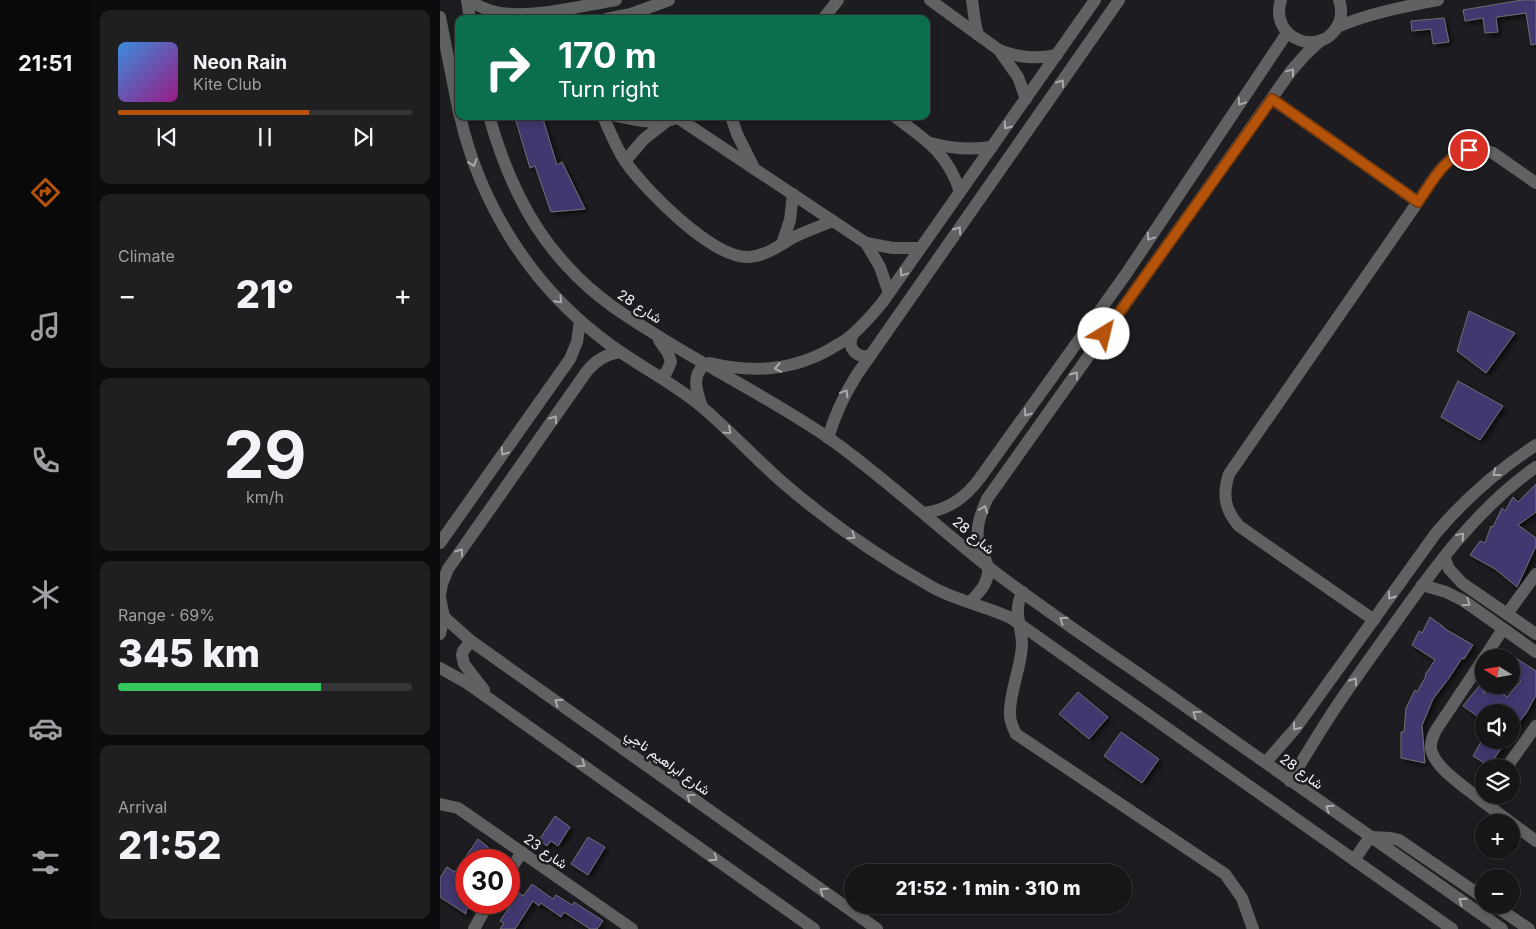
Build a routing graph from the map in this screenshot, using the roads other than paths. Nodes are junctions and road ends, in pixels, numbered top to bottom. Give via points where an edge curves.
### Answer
1 (467, 0) edge
2 (616, 0) edge
3 (669, 0) edge
4 (838, 0) edge
5 (930, 0) edge
6 (972, 0) edge
7 (1095, 0) edge
8 (1119, 0) edge
9 (1339, 0) edge
10 (1438, 0) edge
11 (1280, 1) edge
12 (469, 15) edge
13 (551, 15) edge
14 (626, 15) edge
15 (826, 15) edge
16 (440, 17) edge
17 (1337, 27) junction
18 (1288, 33) junction
19 (978, 35) junction
20 (1321, 40) junction
21 (999, 50) junction
22 (1057, 55) junction
23 (455, 93) edge
24 (1026, 99) junction
25 (1272, 99) junction
26 (461, 120) edge
27 (490, 120) edge
28 (605, 120) edge
29 (639, 120) edge
30 (667, 120) edge
31 (674, 120) edge
32 (678, 120) edge
33 (732, 120) edge
34 (899, 120) edge
35 (931, 143) junction
36 (992, 147) junction
37 (625, 161) junction
38 (754, 169) junction
39 (1536, 183) edge
40 (960, 192) junction
41 (793, 194) junction
42 (1418, 202) junction
43 (833, 221) junction
44 (866, 243) junction
45 (782, 244) junction
46 (920, 248) junction
47 (1126, 274) junction
48 (1140, 284) junction
49 (889, 293) junction
50 (580, 321) junction
51 (658, 336) junction
52 (852, 336) junction
53 (620, 352) junction
54 (870, 356) junction
55 (704, 364) junction
56 (558, 376) junction
57 (660, 376) junction
58 (576, 388) junction
59 (702, 407) junction
60 (828, 438) junction
61 (1536, 445) edge
62 (1536, 467) edge
63 (980, 478) junction
64 (994, 489) junction
65 (460, 514) junction
66 (925, 514) junction
67 (478, 526) junction
68 (440, 542) edge
69 (1444, 557) junction
70 (988, 566) junction
71 (1536, 574) edge
72 (1422, 585) junction
73 (1023, 592) junction
74 (440, 596) edge
75 (970, 602) junction
76 (1507, 614) junction
77 (444, 617) junction
78 (1374, 620) junction
79 (1021, 626) junction
80 (1503, 629) junction
81 (440, 634) edge
82 (1536, 634) edge
83 (471, 641) junction
84 (1490, 649) edge
85 (1536, 652) edge
86 (440, 668) edge
87 (1475, 672) edge
88 (1319, 696) junction
89 (491, 700) junction
90 (1335, 708) junction
91 (1536, 726) edge
92 (1531, 744) edge
93 (1515, 759) edge
94 (1266, 762) junction
95 (1290, 781) junction
96 (1475, 791) edge
97 (440, 804) edge
98 (1492, 804) edge
99 (1370, 836) junction
100 (1536, 841) edge
101 (522, 852) junction
102 (520, 855) edge
103 (1354, 860) junction
104 (1475, 892) edge
105 (482, 914) edge
106 (1507, 914) edge
107 (474, 929) edge
108 (632, 929) edge
109 (814, 929) edge
110 (877, 929) edge
111 (1254, 929) edge
112 (1452, 929) edge
113 (1502, 929) edge
114 (1529, 929) edge

1 - 12 street
1 - 13 street via 498,12
2 - 13 street
3 - 14 street
4 - 15 street
5 - 19 street
6 - 19 street
7 - 22 street
54 -> 8 street
9 - 17 street via 1341,11
10 - 17 street via 1372,13
11 - 18 street via 1280,18
16 - 23 street
17 - 20 street
18 - 20 street via 1303,42
18 -> 47 street
19 - 21 street
25 -> 20 street via 1298,62
21 - 22 street via 1033,58
21 - 24 street via 1018,77
22 - 24 street
24 -> 36 street
25 - 42 street
25 - 48 street
26 -> 50 street via 476,172 510,237 530,267
27 - 51 street, شارع 28 via 505,168 542,236 594,293
28 - 37 street
29 - 30 street
31 - 37 street via 644,139
32 - 38 street
33 - 38 street
34 - 35 street
35 - 36 street via 967,150
35 - 40 street via 949,165
36 - 40 street
37 - 45 street via 666,208 731,254 748,257 766,253
38 - 41 street
39 - 42 street via 1493,153 1469,150 1460,152 1445,164
40 - 46 street
41 - 43 street
41 - 45 street via 790,220
42 - 78 street via 1259,429 1225,485 1226,508 1239,526
43 - 44 street
43 - 45 street
44 - 46 street
44 - 49 street via 880,267
46 -> 49 street
47 - 48 street
47 -> 63 street
64 -> 48 street
49 - 52 street
50 - 53 street
50 - 56 street via 574,351
51 - 55 street, شارع 28
51 - 57 street via 671,362 666,373
52 - 54 street via 850,344 854,352
52 -> 55 street via 810,359 779,368 752,370
53 - 57 street
53 - 58 street via 598,360
60 -> 54 street via 841,400
55 - 59 street via 696,379 696,391
55 - 60 street, شارع 28
56 - 58 street
56 -> 65 street
57 - 59 street
67 -> 58 street
59 -> 75 street via 781,481 840,527 934,588
60 - 66 street, شارع 28
61 -> 78 street via 1495,474 1450,517
69 -> 62 street via 1488,506
63 - 64 street
63 - 66 street via 963,498 951,506
70 -> 64 street via 977,536 982,511
65 - 67 street
65 - 68 street
66 - 70 street, شارع 28
74 -> 67 street via 448,569
69 - 72 street
69 - 76 street via 1454,576
70 - 73 street, شارع 28
70 - 75 street via 983,587
71 - 76 street
72 -> 80 street via 1454,595
90 -> 72 street
73 - 79 street via 1018,605
94 -> 73 street, شارع 28
74 - 77 street
75 - 79 street via 997,611
76 - 82 street
77 - 81 street
77 - 83 street, شارع ابراهيم ناجي
78 - 88 street
79 - 103 street
79 - 111 street via 1021,654 1010,712 1016,734 1226,874 1242,898
80 - 84 street
80 - 85 street
83 - 89 street via 462,651 462,660
110 -> 83 street, شارع ابراهيم ناجي
86 - 89 street
87 - 96 street via 1436,730 1431,750 1438,764
88 - 90 street
88 -> 94 street
89 -> 109 street
90 - 95 street
91 - 92 street
92 - 93 street
94 - 95 street, شارع 28
99 -> 95 street, شارع 28
97 - 101 street, شارع 23 via 458,808
98 - 100 street
99 - 103 street
99 - 104 street via 1399,840
113 -> 99 street, شارع 28
101 - 102 street
101 - 108 street, شارع 23
103 - 112 street
105 - 107 street
106 - 114 street

